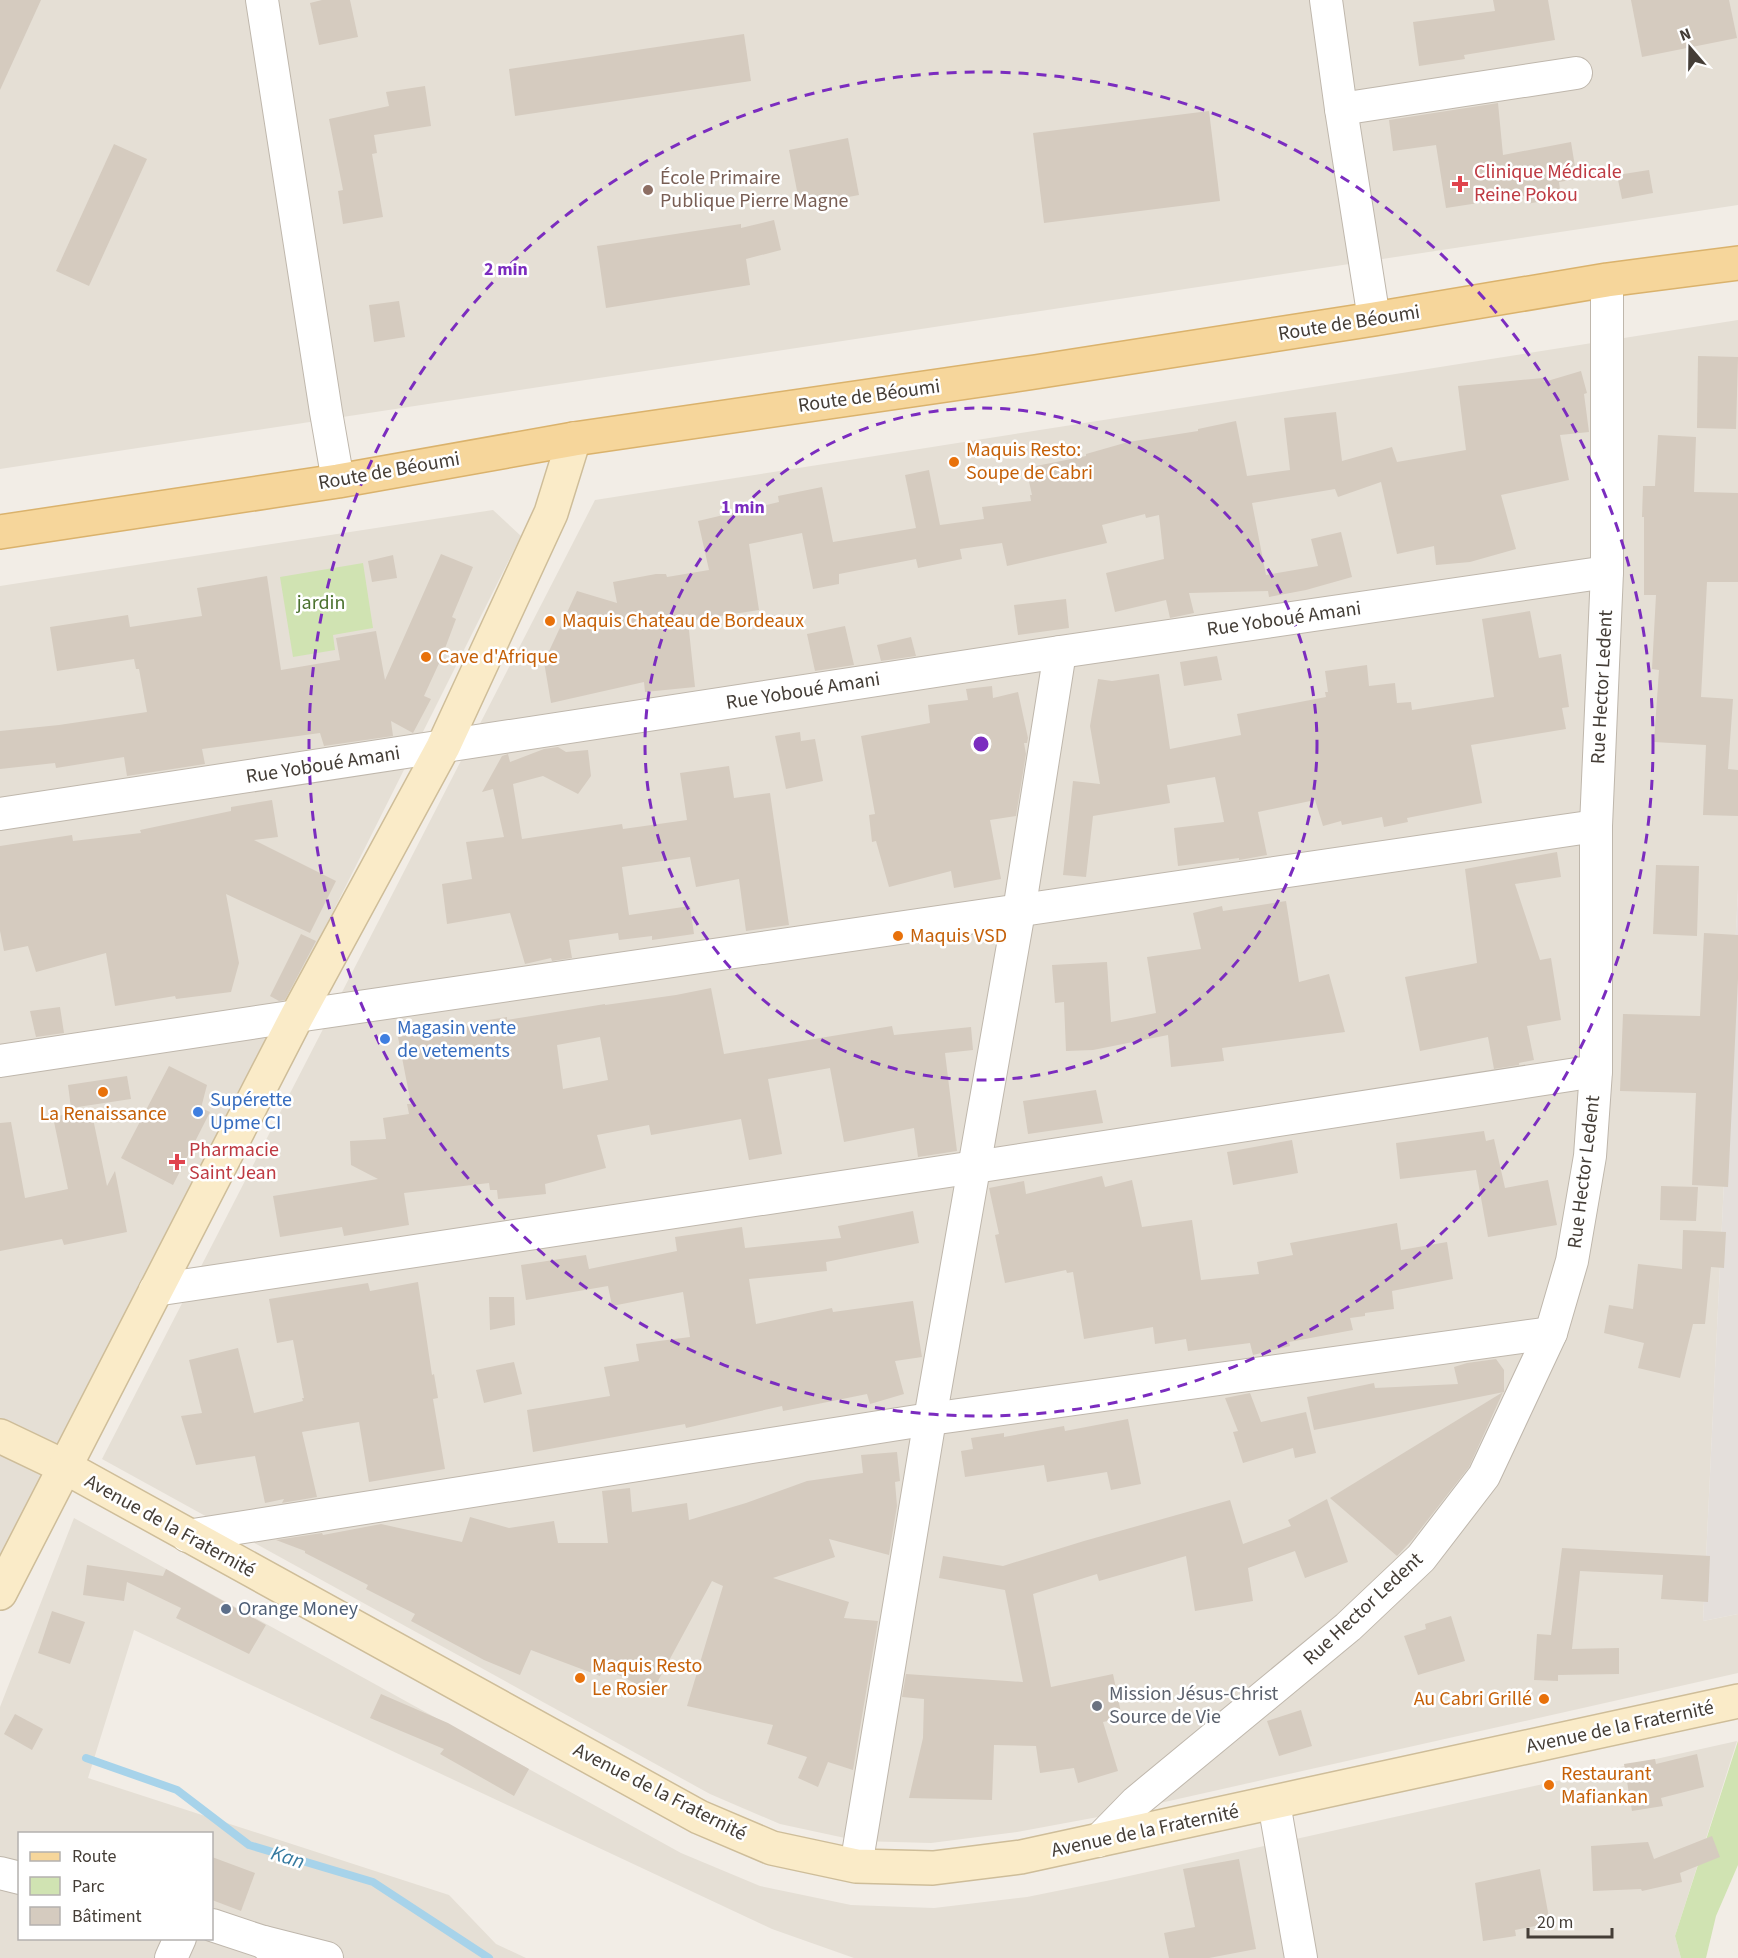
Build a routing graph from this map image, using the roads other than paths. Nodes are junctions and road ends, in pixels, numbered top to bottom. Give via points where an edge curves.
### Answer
1 (262, 0) edge
2 (1326, 0) edge
3 (1576, 73) dead end
4 (1341, 110) junction
5 (1738, 263) edge
6 (1608, 280) junction
7 (1374, 319) junction
8 (574, 440) junction
9 (338, 481) junction
10 (0, 532) edge
11 (1607, 572) junction
12 (1060, 652) junction
13 (443, 747) junction
14 (0, 813) edge
15 (1596, 826) junction
16 (1019, 911) junction
17 (297, 1016) junction
18 (0, 1061) edge
19 (1596, 1071) junction
20 (975, 1167) junction
21 (155, 1290) junction
22 (1551, 1333) junction
23 (930, 1419) junction
24 (0, 1436) edge
25 (65, 1467) junction
26 (187, 1536) junction
27 (0, 1593) edge
28 (1738, 1701) edge
29 (1274, 1803) junction
30 (1098, 1841) junction
31 (856, 1866) junction
32 (0, 1874) edge
33 (18, 1878) edge
34 (213, 1925) edge
35 (179, 1940) edge
36 (273, 1950) edge
37 (171, 1958) edge
38 (327, 1958) edge
39 (1301, 1958) edge

1 - 9 street
2 - 4 street
3 - 4 street
4 - 7 street
5 - 6 main road, Route de Béoumi
6 - 7 main road, Route de Béoumi
6 - 11 street, Rue Hector Ledent
7 - 8 main road, Route de Béoumi
8 - 9 main road, Route de Béoumi
8 - 13 street via 551,513
9 - 10 main road, Route de Béoumi
11 - 12 street, Rue Yoboué Amani
11 - 15 street, Rue Hector Ledent
12 - 13 street, Rue Yoboué Amani
12 - 16 street
13 - 14 street, Rue Yoboué Amani
13 - 17 street
15 - 16 street
15 - 19 street, Rue Hector Ledent
16 - 17 street
16 - 20 street
17 - 18 street
17 - 21 street
19 - 20 street
19 - 22 street, Rue Hector Ledent via 1590,1156 1574,1250
20 - 21 street
20 - 23 street
21 - 25 street
22 - 23 street
22 - 30 street, Rue Hector Ledent via 1484,1476 1421,1558 1348,1628 1136,1802
23 - 26 street
23 - 31 street
24 - 25 street, Avenue de la Fraternité
25 - 26 street, Avenue de la Fraternité
25 - 27 street
26 - 31 street, Avenue de la Fraternité via 699,1817 772,1848
28 - 29 street, Avenue de la Fraternité
29 - 30 street, Avenue de la Fraternité
29 - 39 street
30 - 31 street, Avenue de la Fraternité via 1020,1857 933,1868
32 - 33 street
34 - 36 street
35 - 37 street
36 - 38 street

